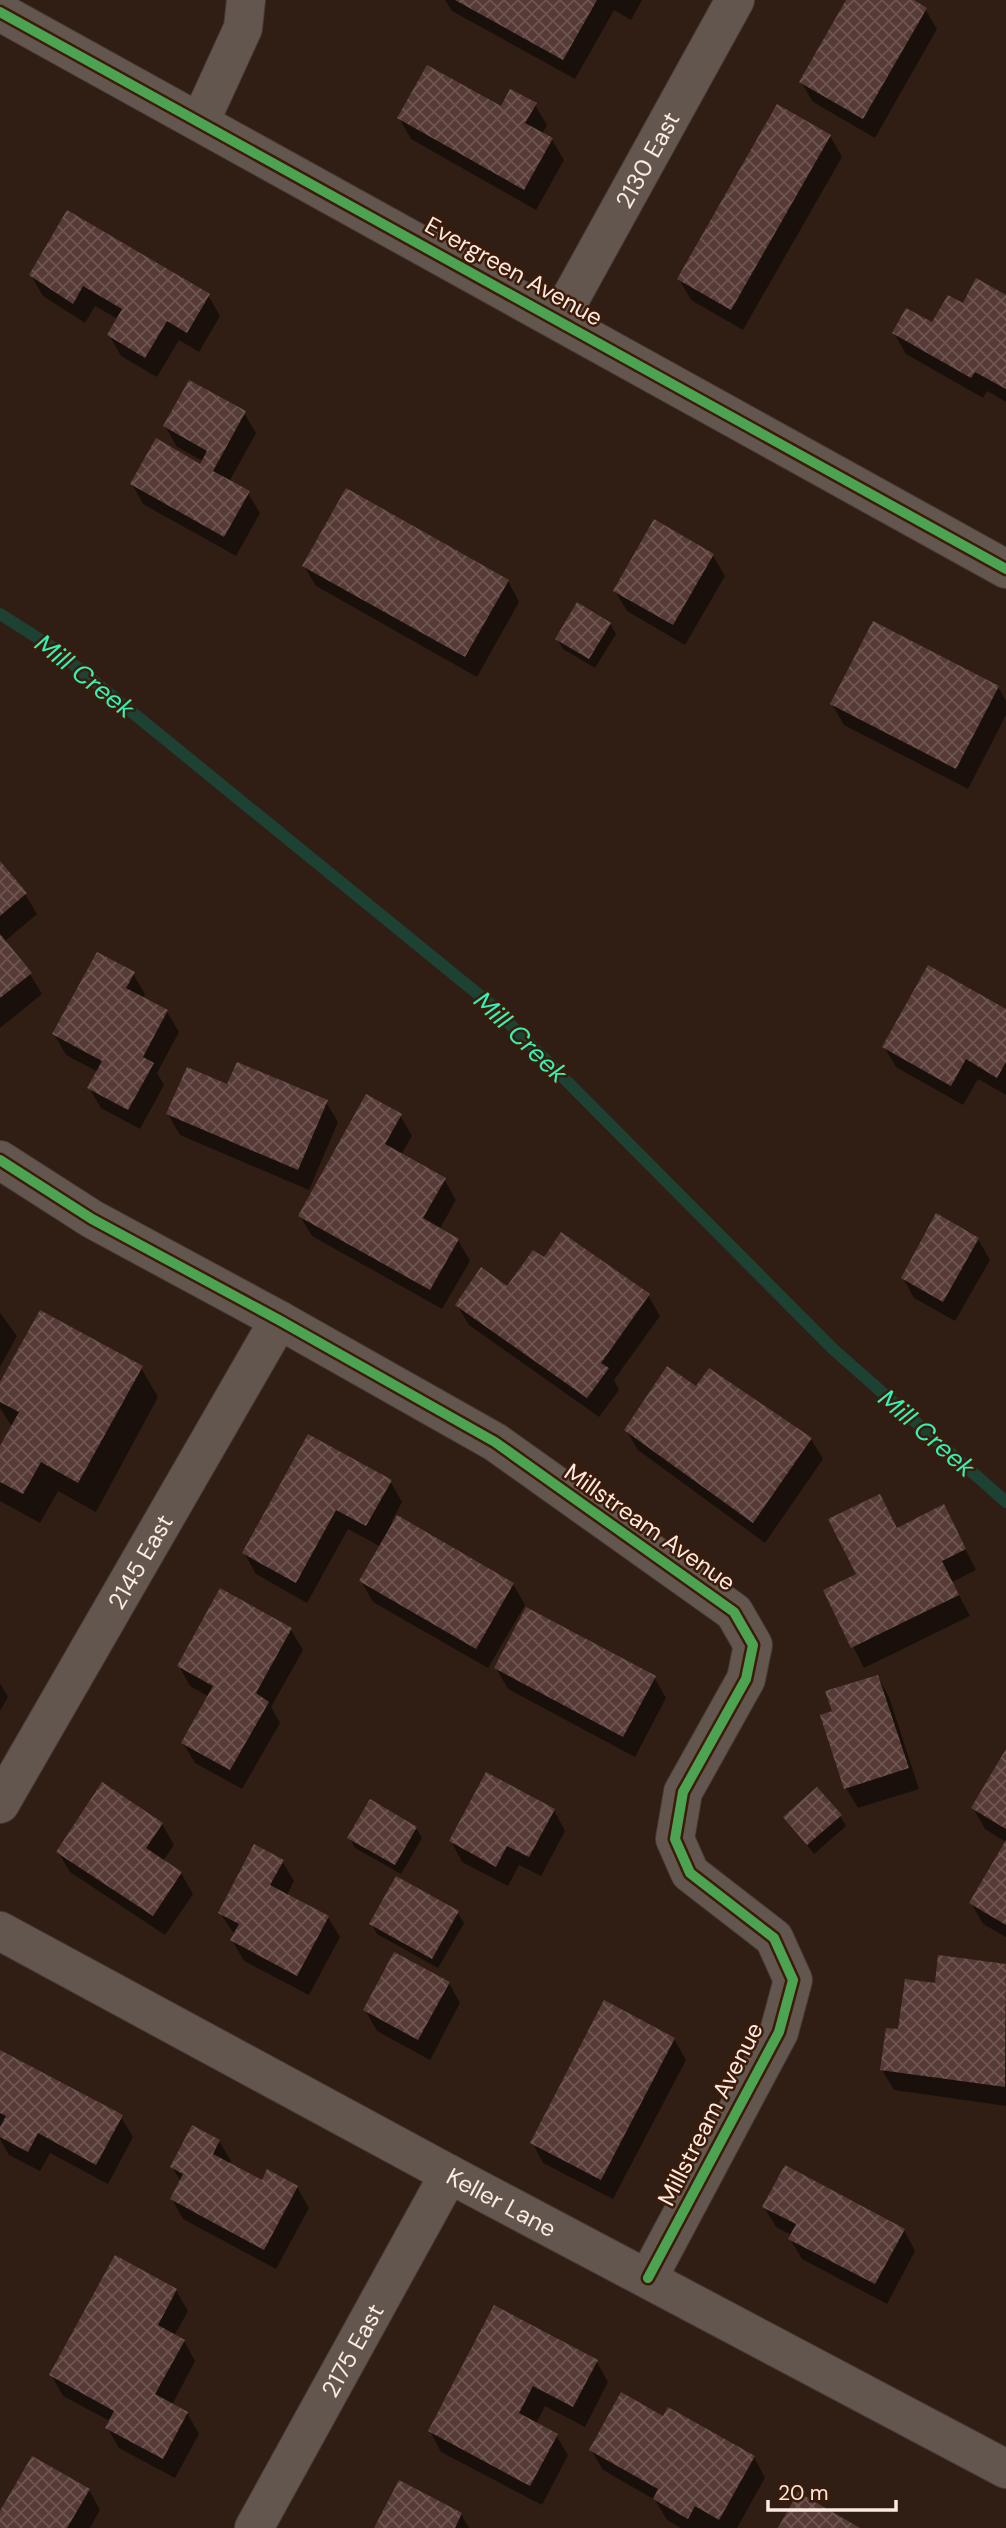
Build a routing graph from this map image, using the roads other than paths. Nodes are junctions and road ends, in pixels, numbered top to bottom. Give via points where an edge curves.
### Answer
1 (246, 0) edge
2 (735, 0) edge
3 (0, 12) edge
4 (200, 122) junction
5 (559, 319) junction
6 (1006, 569) edge
7 (0, 1160) edge
8 (279, 1320) junction
9 (0, 1804) edge
10 (0, 1931) edge
11 (449, 2174) junction
12 (648, 2278) junction
13 (1006, 2469) edge
14 (254, 2528) edge

1 - 4 street via 243,28
2 - 5 street, 2130 East
3 - 4 street, Evergreen Avenue
4 - 5 street, Evergreen Avenue
5 - 6 street, Evergreen Avenue
7 - 8 street, Millstream Avenue via 92,1219
8 - 9 street, 2145 East
8 - 12 street, Millstream Avenue via 495,1442 734,1612 753,1644 746,1679 683,1792 675,1839 690,1873 774,1938 793,1980 779,2032
10 - 11 street, Keller Lane
11 - 12 street, Keller Lane
11 - 14 street, 2175 East
12 - 13 street, Keller Lane

